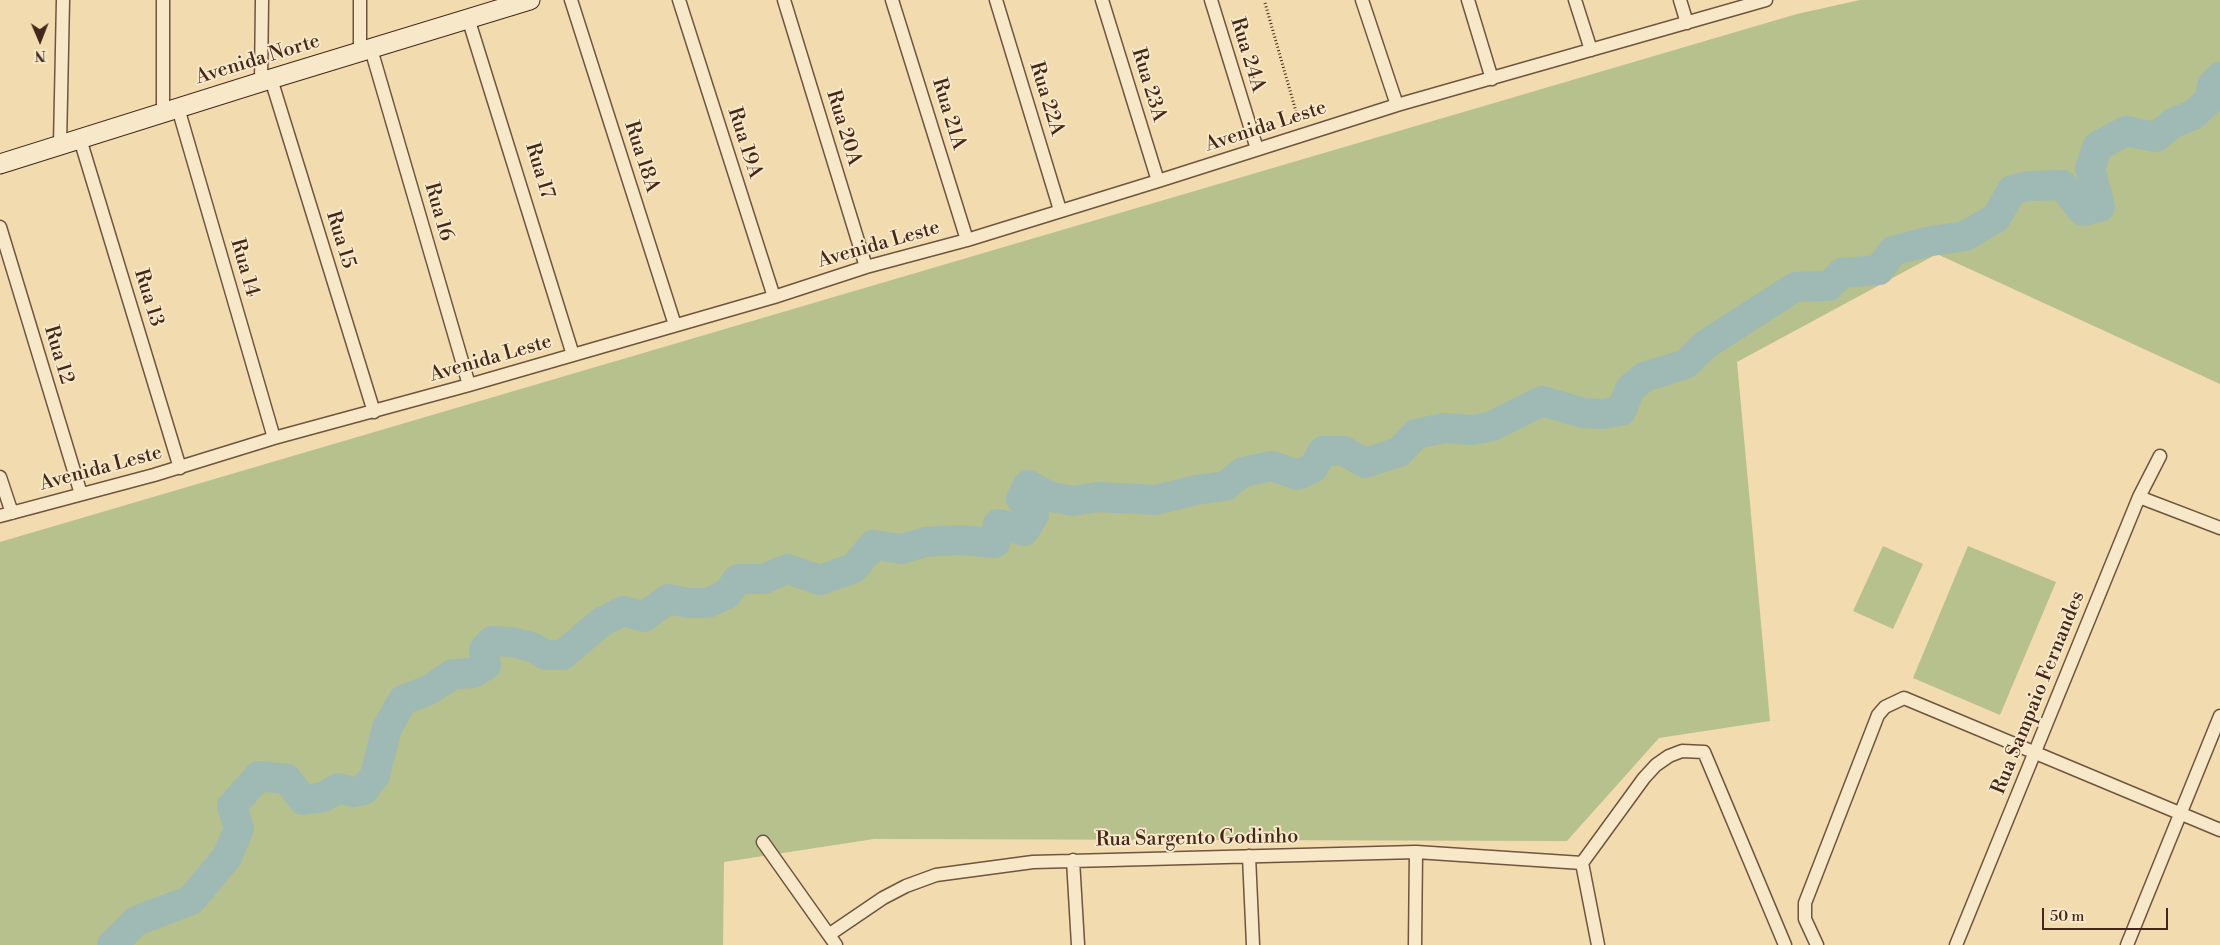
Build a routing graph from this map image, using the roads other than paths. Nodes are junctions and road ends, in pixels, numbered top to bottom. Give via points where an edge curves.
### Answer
1 (63, 0) edge
2 (163, 0) edge
3 (262, 0) edge
4 (360, 0) edge
5 (530, 0) edge
6 (571, 0) edge
7 (679, 0) edge
8 (784, 0) edge
9 (892, 0) edge
10 (996, 0) edge
11 (1102, 0) edge
12 (1211, 0) edge
13 (1362, 0) edge
14 (1468, 0) edge
15 (1575, 0) edge
16 (1680, 0) edge
17 (1766, 0) edge
18 (468, 9) edge
19 (1687, 23) junction
20 (1591, 50) junction
21 (365, 51) junction
22 (1492, 79) junction
23 (266, 80) junction
24 (1397, 105) junction
25 (170, 110) junction
26 (80, 139) junction
27 (60, 145) junction
28 (1257, 149) junction
29 (0, 164) edge
30 (1158, 181) junction
31 (1060, 210) junction
32 (0, 227) edge
33 (967, 240) junction
34 (866, 267) junction
35 (774, 297) junction
36 (675, 325) junction
37 (573, 355) junction
38 (469, 385) junction
39 (374, 412) junction
40 (274, 438) junction
41 (2160, 456) dead end
42 (180, 468) junction
43 (0, 477) edge
44 (81, 494) junction
45 (2139, 497) junction
46 (6, 514) edge
47 (2220, 528) edge
48 (2220, 716) edge
49 (2034, 753) junction
50 (2179, 813) junction
51 (2220, 830) edge
52 (763, 842) dead end
53 (1416, 852) junction
54 (1249, 856) junction
55 (1073, 860) junction
56 (1582, 863) junction
57 (833, 940) edge
58 (1078, 945) edge
59 (1254, 945) edge
60 (1415, 945) edge
61 (1598, 945) edge
62 (1785, 945) edge
63 (1817, 945) edge
64 (1956, 945) edge
65 (2127, 945) edge

1 - 27 street
2 - 25 street, Rua 14
3 - 23 street, Rua 15
4 - 21 street, Rua 16
5 - 18 street, Avenida Norte
6 - 36 street, Rua 18A
7 - 35 street, Rua 19A
8 - 34 street, Rua 20A
9 - 33 street, Rua 21A
10 - 31 street, Rua 22A
11 - 30 street, Rua 23A
12 - 28 street, Rua 24A
13 - 24 street
14 - 22 street
15 - 20 street
16 - 19 street
17 - 19 street, Avenida Leste
18 - 21 street, Avenida Norte
18 - 37 street, Rua 17
19 - 20 street, Avenida Leste
20 - 22 street, Avenida Leste
21 - 23 street, Avenida Norte
21 - 38 street, Rua 16
22 - 24 street, Avenida Leste
23 - 25 street, Avenida Norte
23 - 39 street, Rua 15
24 - 28 street, Avenida Leste
25 - 26 street, Avenida Norte
25 - 40 street, Rua 14
26 - 27 street, Avenida Norte
26 - 42 street, Rua 13
27 - 29 street, Avenida Norte
28 - 30 street, Avenida Leste
30 - 31 street, Avenida Leste
31 - 33 street, Avenida Leste
32 - 44 street, Rua 12
33 - 34 street, Avenida Leste
34 - 35 street, Avenida Leste
35 - 36 street, Avenida Leste
36 - 37 street, Avenida Leste
37 - 38 street, Avenida Leste
38 - 39 street, Avenida Leste
39 - 40 street, Avenida Leste
40 - 42 street, Avenida Leste
41 - 45 street, Rua Sampaio Fernandes
42 - 44 street, Avenida Leste
43 - 46 street
44 - 46 street, Avenida Leste
45 - 47 street
45 - 49 street, Rua Sampaio Fernandes
48 - 50 street
49 - 50 street
49 - 63 street via 1904,698 1885,707 1878,715 1805,903 1805,919
49 - 64 street, Rua Sampaio Fernandes
50 - 51 street
50 - 65 street
52 - 57 street
53 - 54 street, Rua Sargento Godinho
53 - 56 street, Rua Sargento Godinho
53 - 60 street
54 - 55 street, Rua Sargento Godinho
54 - 59 street
55 - 57 street, Rua Sargento Godinho via 936,875 883,898
55 - 58 street
56 - 61 street
56 - 62 street via 1656,765 1682,751 1704,752

